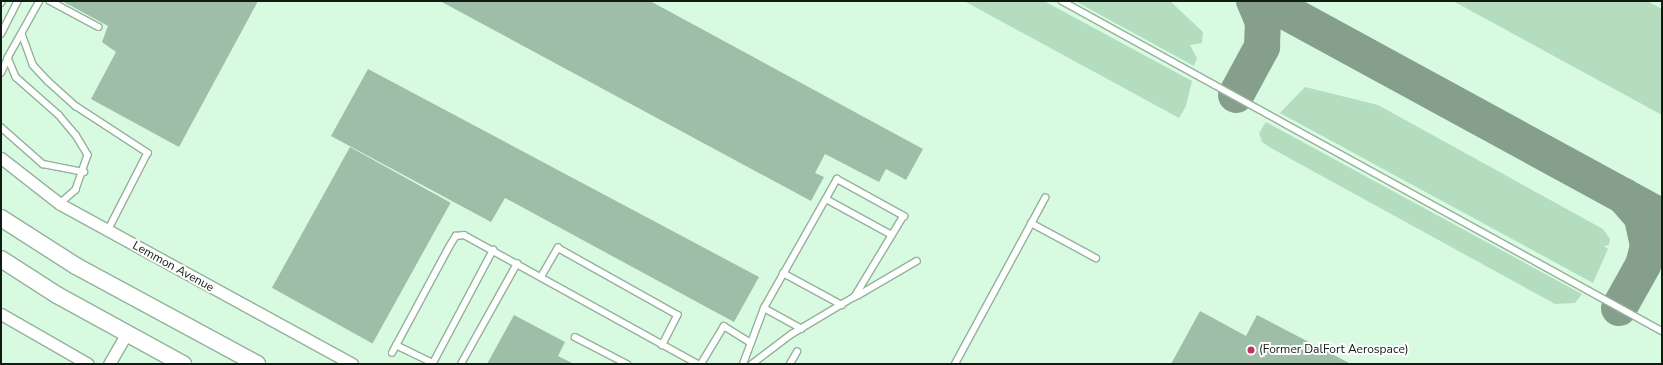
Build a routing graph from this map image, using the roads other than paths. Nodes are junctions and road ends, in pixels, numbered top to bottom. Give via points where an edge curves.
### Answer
1 (18, 1) edge
2 (40, 1) edge
3 (50, 1) edge
4 (1062, 1) edge
5 (99, 27) dead end
6 (1, 34) edge
7 (22, 34) junction
8 (8, 58) junction
9 (1, 73) edge
10 (1, 127) edge
11 (1, 158) edge
12 (84, 172) junction
13 (826, 198) junction
14 (1045, 198) dead end
15 (60, 204) junction
16 (1, 218) edge
17 (1032, 223) junction
18 (108, 231) junction
19 (892, 234) junction
20 (493, 250) junction
21 (1096, 258) dead end
22 (1, 259) edge
23 (917, 261) dead end
24 (517, 264) junction
25 (783, 273) junction
26 (541, 278) junction
27 (855, 298) junction
28 (842, 305) junction
29 (764, 308) junction
30 (1, 314) edge
31 (802, 329) junction
32 (1662, 331) edge
33 (127, 332) junction
34 (575, 337) dead end
35 (751, 343) junction
36 (396, 344) junction
37 (663, 345) junction
38 (797, 352) dead end
39 (392, 353) dead end
40 (434, 363) edge
41 (88, 364) edge
42 (109, 364) edge
43 (183, 364) edge
44 (257, 364) edge
45 (352, 364) edge
46 (461, 364) edge
47 (627, 364) edge
48 (698, 364) edge
49 (702, 364) edge
50 (743, 364) edge
51 (753, 364) edge
52 (790, 364) edge
53 (955, 364) edge

1 - 6 lane
2 - 7 lane
3 - 5 lane
4 - 32 lane
7 - 8 lane
7 - 18 lane via 33,65 48,82 76,106 148,153
8 - 9 lane
8 - 12 lane via 16,77 76,136 88,155
10 - 12 lane via 43,164
11 - 15 street, Lemmon Avenue
12 - 15 lane via 76,190
13 - 19 lane
13 - 19 lane via 837,179 904,216
13 - 25 lane
14 - 17 lane
15 - 18 street, Lemmon Avenue
16 - 44 main road via 76,266
17 - 21 lane
17 - 53 lane
18 - 45 street, Lemmon Avenue
19 - 27 lane
20 - 24 lane
20 - 36 lane via 464,234 456,236
20 - 40 lane
22 - 33 main road via 57,295
23 - 27 lane
24 - 26 lane
24 - 46 lane
25 - 28 lane
25 - 29 lane
26 - 37 lane
26 - 37 lane via 558,248 678,315
27 - 28 lane
28 - 31 lane
29 - 31 lane
29 - 35 lane
30 - 41 street
31 - 51 lane
33 - 42 street
33 - 43 main road
34 - 47 lane
35 - 49 lane via 724,326
35 - 50 lane
36 - 39 lane
36 - 40 lane
37 - 48 lane
38 - 52 lane

